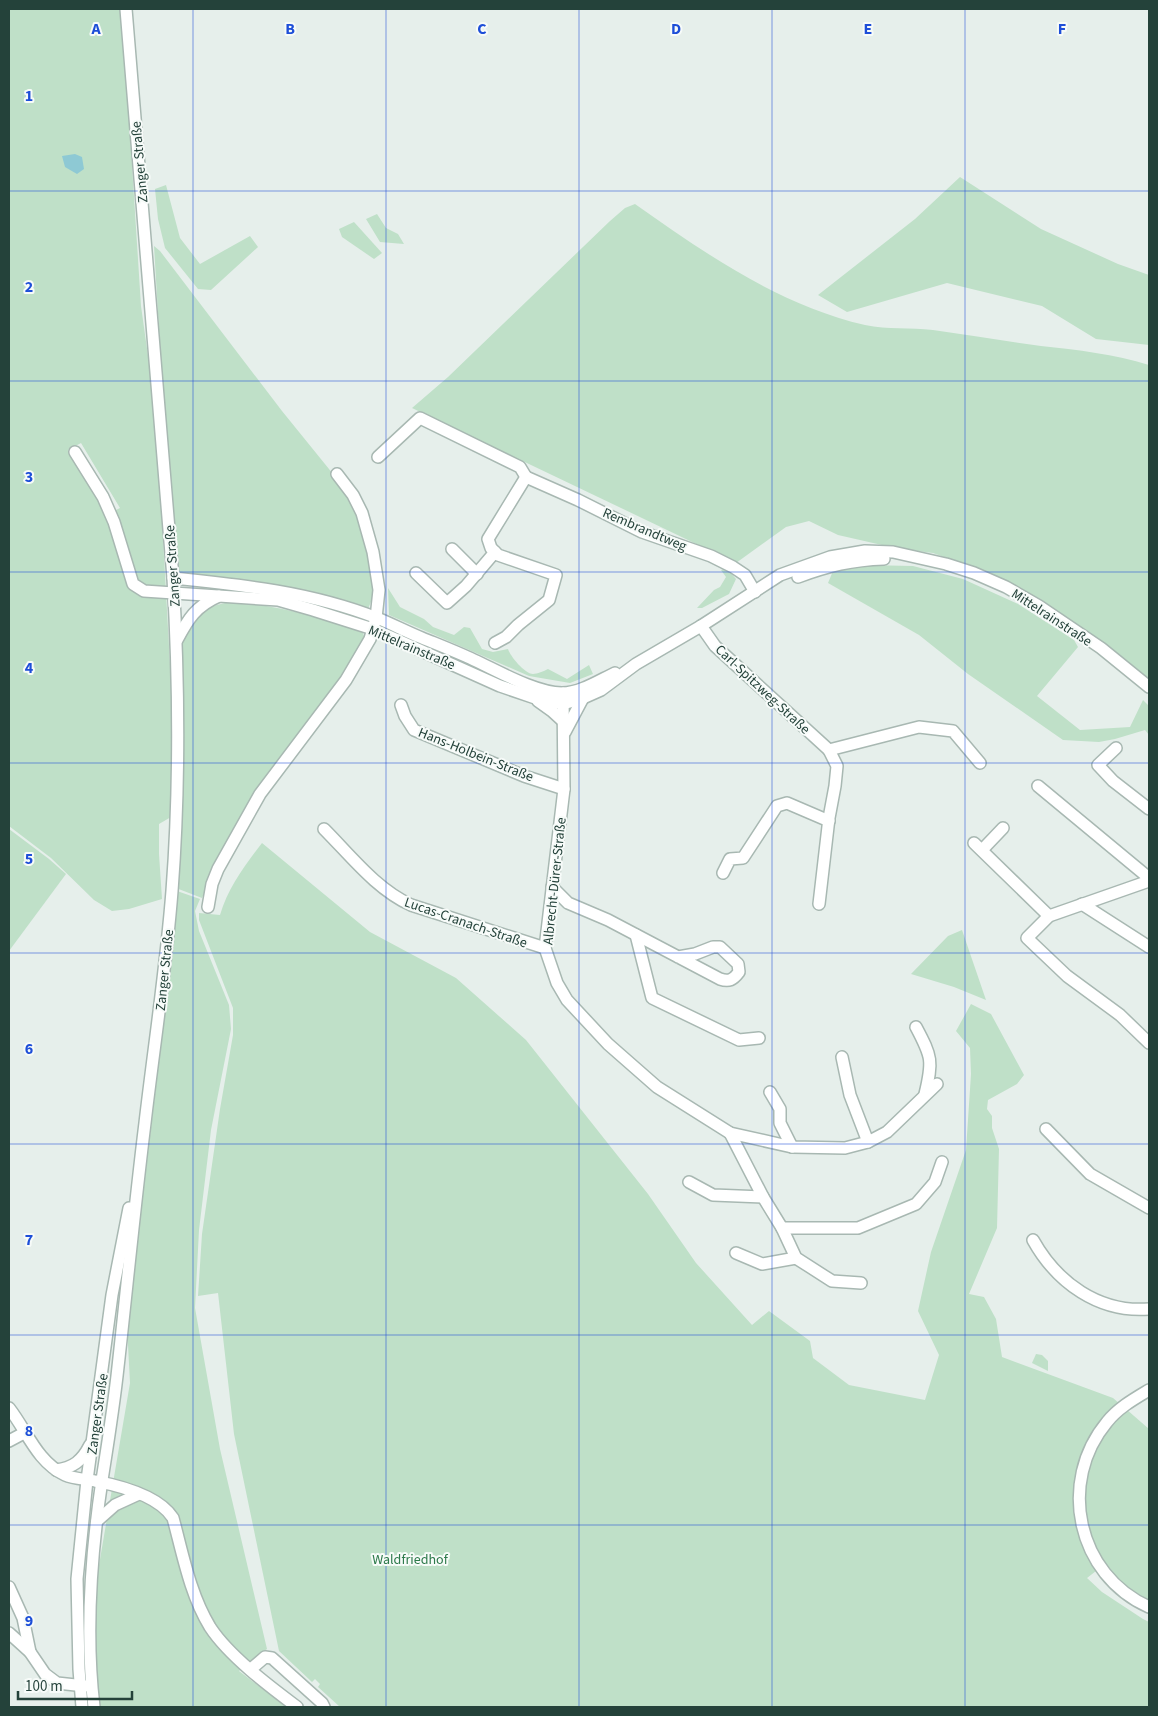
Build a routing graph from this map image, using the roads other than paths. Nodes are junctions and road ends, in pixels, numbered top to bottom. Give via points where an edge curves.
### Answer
1 (126, 9) edge
2 (74, 452) dead end
3 (378, 457) dead end
4 (337, 474) dead end
5 (526, 477) junction
6 (452, 549) dead end
7 (495, 552) junction
8 (416, 573) dead end
9 (477, 574) junction
10 (173, 578) junction
11 (755, 592) junction
12 (174, 593) junction
13 (219, 596) junction
14 (374, 624) junction
15 (701, 626) junction
16 (177, 640) junction
17 (495, 643) dead end
18 (636, 664) junction
19 (1149, 687) edge
20 (535, 698) junction
21 (563, 698) junction
22 (583, 698) junction
23 (401, 705) dead end
24 (564, 727) junction
25 (1116, 748) dead end
26 (829, 750) junction
27 (980, 763) dead end
28 (1038, 786) dead end
29 (564, 789) junction
30 (1149, 809) edge
31 (829, 821) junction
32 (1003, 828) dead end
33 (324, 829) dead end
34 (723, 873) dead end
35 (1149, 879) edge
36 (552, 887) junction
37 (819, 904) dead end
38 (1082, 904) junction
39 (208, 907) dead end
40 (1049, 916) junction
41 (636, 935) junction
42 (1149, 947) edge
43 (545, 948) junction
44 (678, 957) junction
45 (916, 1027) dead end
46 (759, 1038) dead end
47 (1149, 1043) edge
48 (842, 1057) dead end
49 (937, 1084) dead end
50 (770, 1092) dead end
51 (925, 1094) junction
52 (145, 1123) junction
53 (1046, 1129) dead end
54 (730, 1134) junction
55 (868, 1142) junction
56 (792, 1147) junction
57 (942, 1162) dead end
58 (689, 1182) dead end
59 (763, 1197) junction
60 (1149, 1208) edge
61 (782, 1228) junction
62 (1033, 1240) dead end
63 (736, 1253) dead end
64 (796, 1258) junction
65 (861, 1283) dead end
66 (1149, 1309) edge
67 (1149, 1390) edge
68 (9, 1408) edge
69 (24, 1433) junction
70 (93, 1439) junction
71 (9, 1441) edge
72 (56, 1470) junction
73 (87, 1480) junction
74 (102, 1482) junction
75 (139, 1494) junction
76 (97, 1521) junction
77 (9, 1587) edge
78 (1149, 1607) edge
79 (9, 1634) edge
80 (30, 1652) junction
81 (250, 1669) junction
82 (86, 1686) junction
83 (82, 1707) edge
84 (94, 1707) edge
85 (297, 1707) edge
86 (324, 1707) edge

1 - 10 street, Zanger Straße
2 - 12 street, Mittelrainstraße via 103,497 133,584 144,590
3 - 5 street, Rembrandtweg via 420,418 520,467
4 - 14 street via 362,513 373,552 378,590
5 - 7 street via 488,540
5 - 11 street, Rembrandtweg via 642,532 733,567 745,575
6 - 9 street
7 - 9 street
7 - 17 street via 556,575 549,600
8 - 9 street via 447,604
10 - 12 street, Zanger Straße
10 - 14 street, Mittelrainstraße via 283,591 326,602
11 - 15 street, Mittelrainstraße
11 - 19 street, Mittelrainstraße via 780,575 830,557 865,551 892,552 946,564 1006,587 1039,606 1101,648
12 - 13 street, Mittelrainstraße
12 - 16 street, Zanger Straße
13 - 14 street, Mittelrainstraße via 278,600
13 - 16 street via 193,612
14 - 20 street, Mittelrainstraße via 500,686
14 - 21 street, Mittelrainstraße
14 - 39 street via 370,639 346,680 260,794 218,869
15 - 18 street, Mittelrainstraße
15 - 26 street, Carl-Spitzweg-Straße via 716,646
16 - 52 street, Zanger Straße via 178,766 172,889 163,994
18 - 21 street, Mittelrainstraße
18 - 22 street, Mittelrainstraße via 601,690
20 - 21 street, Mittelrainstraße
20 - 24 street via 552,711
21 - 22 street, Mittelrainstraße
21 - 24 street, Albrecht-Dürer-Straße
22 - 24 street
23 - 29 street, Hans-Holbein-Straße via 414,730 524,776
24 - 29 street, Albrecht-Dürer-Straße
25 - 30 street via 1098,765
26 - 27 street via 919,727 953,731
26 - 31 street, Carl-Spitzweg-Straße via 837,766
28 - 35 street
29 - 36 street, Albrecht-Dürer-Straße
31 - 34 street via 788,803 777,806 743,858 730,859
31 - 37 street, Carl-Spitzweg-Straße
32 - 40 street via 978,847
33 - 43 street, Lucas-Cranach-Straße via 397,898
35 - 38 street
36 - 41 street via 568,903
36 - 43 street, Albrecht-Dürer-Straße
38 - 40 street
38 - 42 street
40 - 47 street via 1027,938 1067,976 1120,1015
41 - 44 street
41 - 46 street via 652,998 739,1040
43 - 54 street, Albrecht-Dürer-Straße via 557,983 567,1000 616,1052 657,1087
44 - 44 street via 726,981 735,978 738,972 738,964 720,947
45 - 51 street via 928,1049 931,1068
48 - 55 street via 850,1095
49 - 51 street, Albrecht-Dürer-Straße
50 - 56 street via 780,1109 780,1123
51 - 55 street, Albrecht-Dürer-Straße via 887,1132
52 - 70 street, Zanger Straße via 112,1295
52 - 74 street, Zanger Straße via 116,1388
53 - 60 street via 1090,1174
54 - 56 street, Albrecht-Dürer-Straße
54 - 59 street
55 - 56 street, Albrecht-Dürer-Straße via 845,1148
57 - 61 street via 935,1182 916,1204 858,1228
58 - 59 street via 713,1195
59 - 61 street
61 - 64 street
62 - 66 street via 1044,1260 1058,1274 1094,1301 1121,1308
63 - 64 street via 762,1264
64 - 65 street via 832,1281
67 - 78 street via 1120,1410 1100,1431 1086,1456 1078,1502 1084,1536 1101,1568 1125,1593
68 - 69 street
69 - 71 street
69 - 72 street via 43,1459
70 - 72 street via 78,1462 68,1469
70 - 73 street, Zanger Straße
72 - 73 street via 66,1476
73 - 74 street
73 - 82 street, Zanger Straße via 77,1579
74 - 75 street
74 - 76 street, Zanger Straße
75 - 76 street via 114,1505
75 - 81 street via 151,1498 174,1518 198,1604 210,1627
76 - 82 street, Zanger Straße
77 - 80 street via 23,1618
79 - 80 street
80 - 82 street via 57,1683
81 - 85 street
81 - 86 street via 265,1657 272,1658
82 - 83 street, Zanger Straße
82 - 84 street, Zanger Straße

